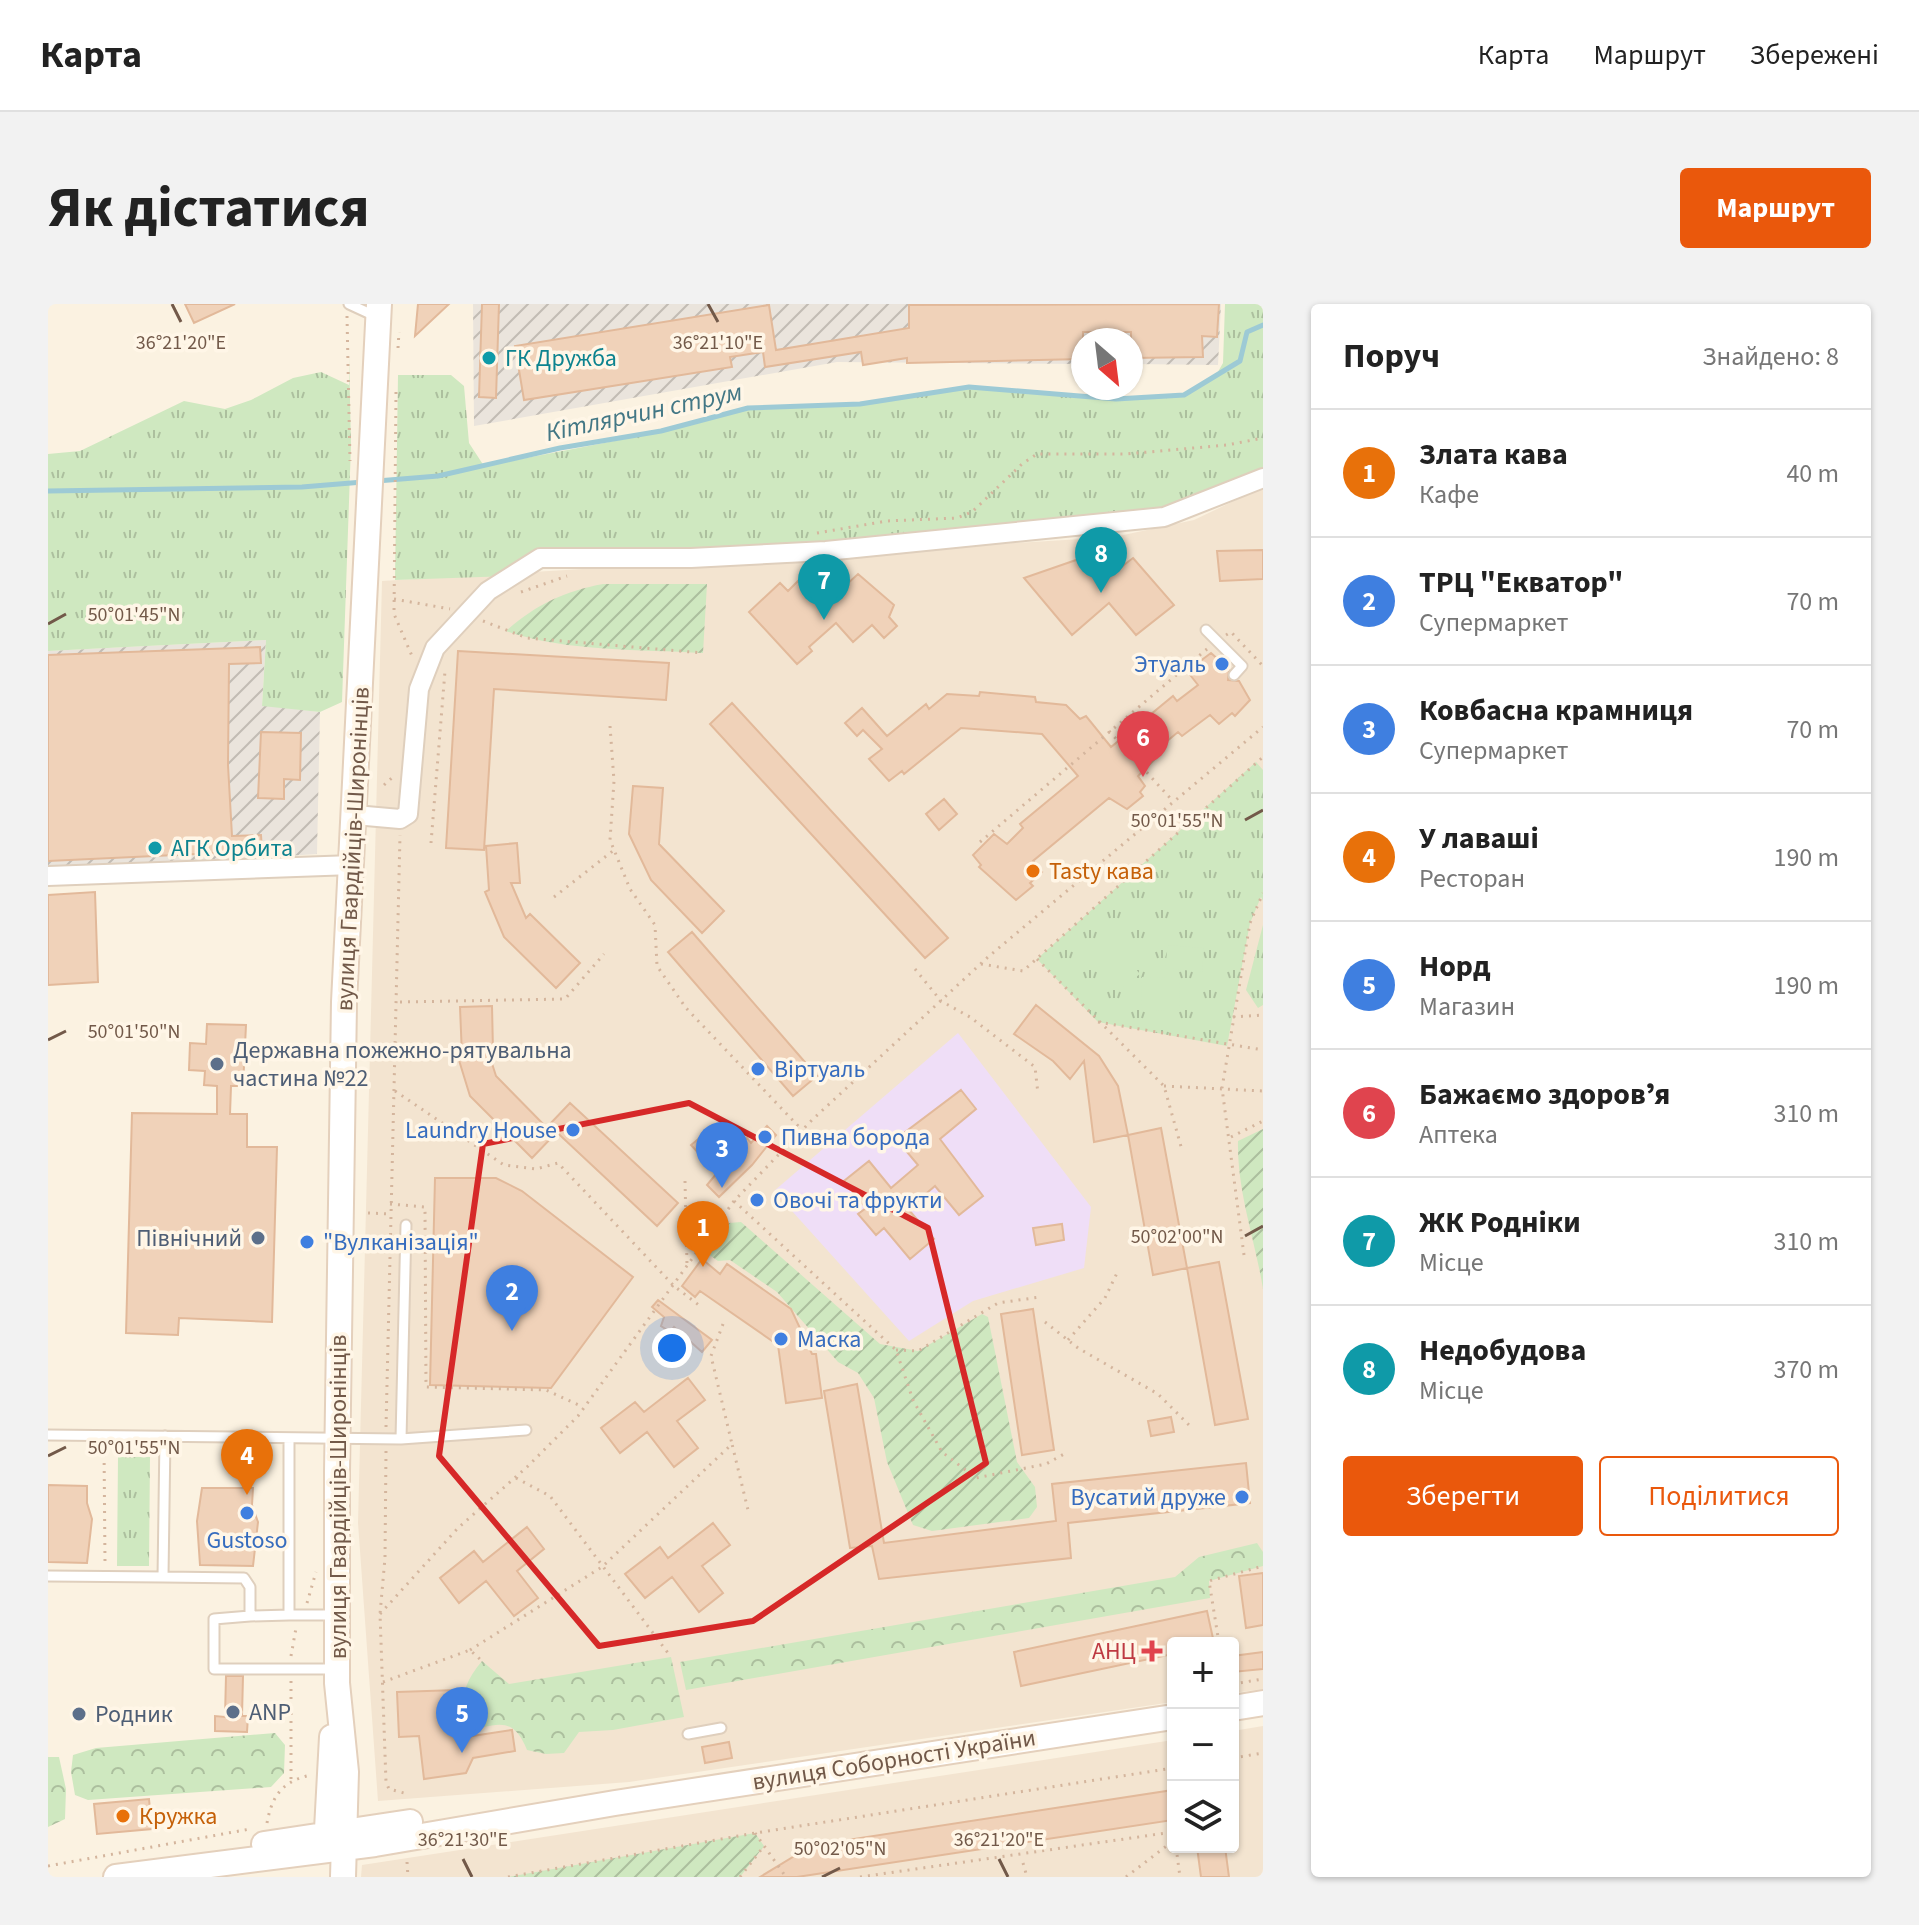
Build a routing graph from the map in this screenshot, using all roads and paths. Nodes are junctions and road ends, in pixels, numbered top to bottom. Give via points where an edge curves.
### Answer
1 (348, 304) edge
2 (379, 311) edge
3 (350, 364) dead end
4 (396, 392) dead end
5 (1263, 438) edge
6 (1263, 478) edge
7 (811, 534) dead end
8 (576, 573) dead end
9 (514, 594) dead end
10 (394, 599) junction
11 (493, 612) dead end
12 (475, 616) junction
13 (1206, 630) dead end
14 (1217, 641) junction
15 (703, 653) dead end
16 (446, 665) dead end
17 (1263, 666) edge
18 (412, 667) dead end
19 (1234, 675) dead end
20 (610, 726) dead end
21 (1263, 727) edge
22 (1109, 731) junction
23 (1263, 757) edge
24 (1172, 800) junction
25 (355, 815) junction
26 (400, 819) junction
27 (980, 842) dead end
28 (431, 843) dead end
29 (614, 850) junction
30 (353, 865) junction
31 (48, 876) edge
32 (1263, 893) edge
33 (554, 897) dead end
34 (604, 954) dead end
35 (1037, 959) junction
36 (981, 964) junction
37 (915, 969) dead end
38 (941, 1001) junction
39 (399, 1002) junction
40 (1263, 1015) edge
41 (1233, 1017) junction
42 (1098, 1022) junction
43 (1227, 1046) junction
44 (1263, 1050) edge
45 (843, 1068) dead end
46 (854, 1081) junction
47 (1164, 1086) junction
48 (1222, 1088) junction
49 (395, 1091) junction
50 (1263, 1091) edge
51 (1038, 1094) dead end
52 (1263, 1121) edge
53 (802, 1130) junction
54 (1231, 1137) junction
55 (1182, 1150) dead end
56 (685, 1181) dead end
57 (734, 1201) junction
58 (390, 1204) junction
59 (368, 1213) dead end
60 (390, 1214) junction
61 (406, 1225) dead end
62 (1244, 1255) dead end
63 (688, 1266) junction
64 (1117, 1273) dead end
65 (674, 1286) junction
66 (1040, 1297) dead end
67 (700, 1306) dead end
68 (1045, 1322) dead end
69 (723, 1324) dead end
70 (1068, 1340) junction
71 (896, 1350) junction
72 (584, 1407) junction
73 (1189, 1425) dead end
74 (526, 1430) dead end
75 (48, 1435) edge
76 (104, 1435) junction
77 (165, 1436) junction
78 (289, 1438) junction
79 (337, 1439) junction
80 (386, 1439) junction
81 (401, 1439) junction
82 (732, 1444) junction
83 (1064, 1454) dead end
84 (516, 1478) junction
85 (748, 1510) dead end
86 (1263, 1566) edge
87 (602, 1567) junction
88 (48, 1576) edge
89 (105, 1577) junction
90 (163, 1577) junction
91 (380, 1614) junction
92 (289, 1615) junction
93 (337, 1615) junction
94 (250, 1616) junction
95 (1218, 1637) edge
96 (470, 1650) junction
97 (671, 1657) dead end
98 (482, 1661) dead end
99 (337, 1676) junction
100 (1263, 1679) edge
101 (383, 1682) junction
102 (1239, 1683) edge
103 (1263, 1703) edge
104 (1239, 1707) edge
105 (1167, 1718) edge
106 (721, 1728) dead end
107 (688, 1734) dead end
108 (1263, 1753) edge
109 (1239, 1757) edge
110 (1167, 1769) edge
111 (311, 1775) dead end
112 (404, 1793) dead end
113 (266, 1826) dead end
114 (251, 1828) dead end
115 (755, 1833) junction
116 (1167, 1833) edge
117 (336, 1841) junction
118 (764, 1846) junction
119 (1167, 1846) edge
120 (1177, 1853) edge
121 (407, 1862) dead end
122 (1023, 1863) dead end
123 (48, 1866) edge
124 (518, 1876) edge
125 (97, 1877) edge
126 (116, 1877) edge
127 (327, 1877) edge
128 (343, 1877) edge
129 (408, 1877) edge
130 (508, 1877) edge
131 (740, 1877) edge
132 (786, 1877) edge
133 (860, 1877) edge
134 (1027, 1877) edge
135 (1126, 1877) edge
136 (1180, 1877) edge

1 - 2 lane
1 - 3 path
2 - 25 main road, вулиця Гвардійців-Широнінців
4 - 10 path
5 - 7 path via 1126,454 1037,454 972,512 957,518 887,521
6 - 12 street via 1164,517 826,551 540,558 488,591
8 - 9 path
10 - 12 path
10 - 18 path via 394,614 413,652
11 - 12 path
12 - 15 path via 527,638
12 - 26 street via 435,648 419,689 411,804
13 - 14 lane
14 - 17 path via 1231,632
14 - 19 lane via 1242,666
14 - 22 path
16 - 28 path
20 - 29 path
21 - 24 path
22 - 24 path
22 - 27 path
23 - 35 path
24 - 36 path
25 - 26 street
25 - 30 main road, вулиця Гвардійців-Широнінців
26 - 39 path
29 - 33 path
29 - 53 path via 630,889 655,925 657,966 686,1008
30 - 31 street
30 - 79 main road, вулиця Гвардійців-Широнінців via 344,1002
32 - 41 path via 1250,923
34 - 39 path via 565,999
35 - 36 path via 1023,971
35 - 42 path
36 - 38 path
37 - 38 path
38 - 46 path
38 - 51 path via 1035,1067
39 - 49 path
40 - 41 path
41 - 43 path
42 - 43 path
42 - 47 path
43 - 44 path
43 - 48 path
45 - 46 path
46 - 53 path
47 - 48 path
47 - 55 path
48 - 50 path
48 - 54 path
49 - 58 path
49 - 65 path via 504,1165 536,1169 558,1163
52 - 54 path
53 - 57 path
54 - 62 path
56 - 63 path
57 - 63 path
57 - 71 path
58 - 60 path
58 - 72 path via 425,1207 426,1387 546,1390
59 - 60 path
60 - 80 path
61 - 81 lane
63 - 65 path
64 - 70 path via 1105,1298
65 - 67 path
65 - 72 path
66 - 71 path via 998,1303 918,1351
68 - 70 path
69 - 82 path via 711,1356
70 - 73 path via 1158,1394
71 - 83 path via 913,1400 942,1452 976,1478 1046,1464
72 - 84 path
74 - 81 lane
75 - 76 lane
76 - 77 lane
76 - 89 path
77 - 78 lane
77 - 90 lane
78 - 79 lane
78 - 92 lane
79 - 80 lane
79 - 93 main road, вулиця Гвардійців-Широнінців
80 - 81 lane
80 - 91 path
82 - 85 path
82 - 87 path
84 - 87 path via 550,1496
84 - 91 path via 458,1528
86 - 95 path via 1209,1581
87 - 96 path
87 - 97 path
88 - 89 lane
89 - 90 lane
90 - 94 lane via 244,1578 250,1587
91 - 101 path
92 - 93 lane
92 - 94 lane
93 - 99 main road, вулиця Гвардійців-Широнінців
94 - 99 lane via 214,1619 214,1669
96 - 98 path
96 - 101 path
99 - 117 main road, вулиця Гвардійців-Широнінців via 328,1774
100 - 102 path
101 - 112 path via 386,1782 389,1789
103 - 104 main road
105 - 117 main road, вулиця Соборності України
106 - 107 lane
108 - 109 path
110 - 115 path
111 - 113 path via 291,1779 271,1801
114 - 123 path
115 - 118 path
115 - 124 path
116 - 133 path
117 - 125 main road, вулиця Соборності України via 193,1852
117 - 126 main road, вулиця Соборності України
117 - 127 main road, вулиця Гвардійців-Широнінців
117 - 128 main road, вулиця Гвардійців-Широнінців
118 - 131 path
118 - 132 path
119 - 135 path
120 - 136 path
121 - 129 path
122 - 134 path
124 - 130 path

